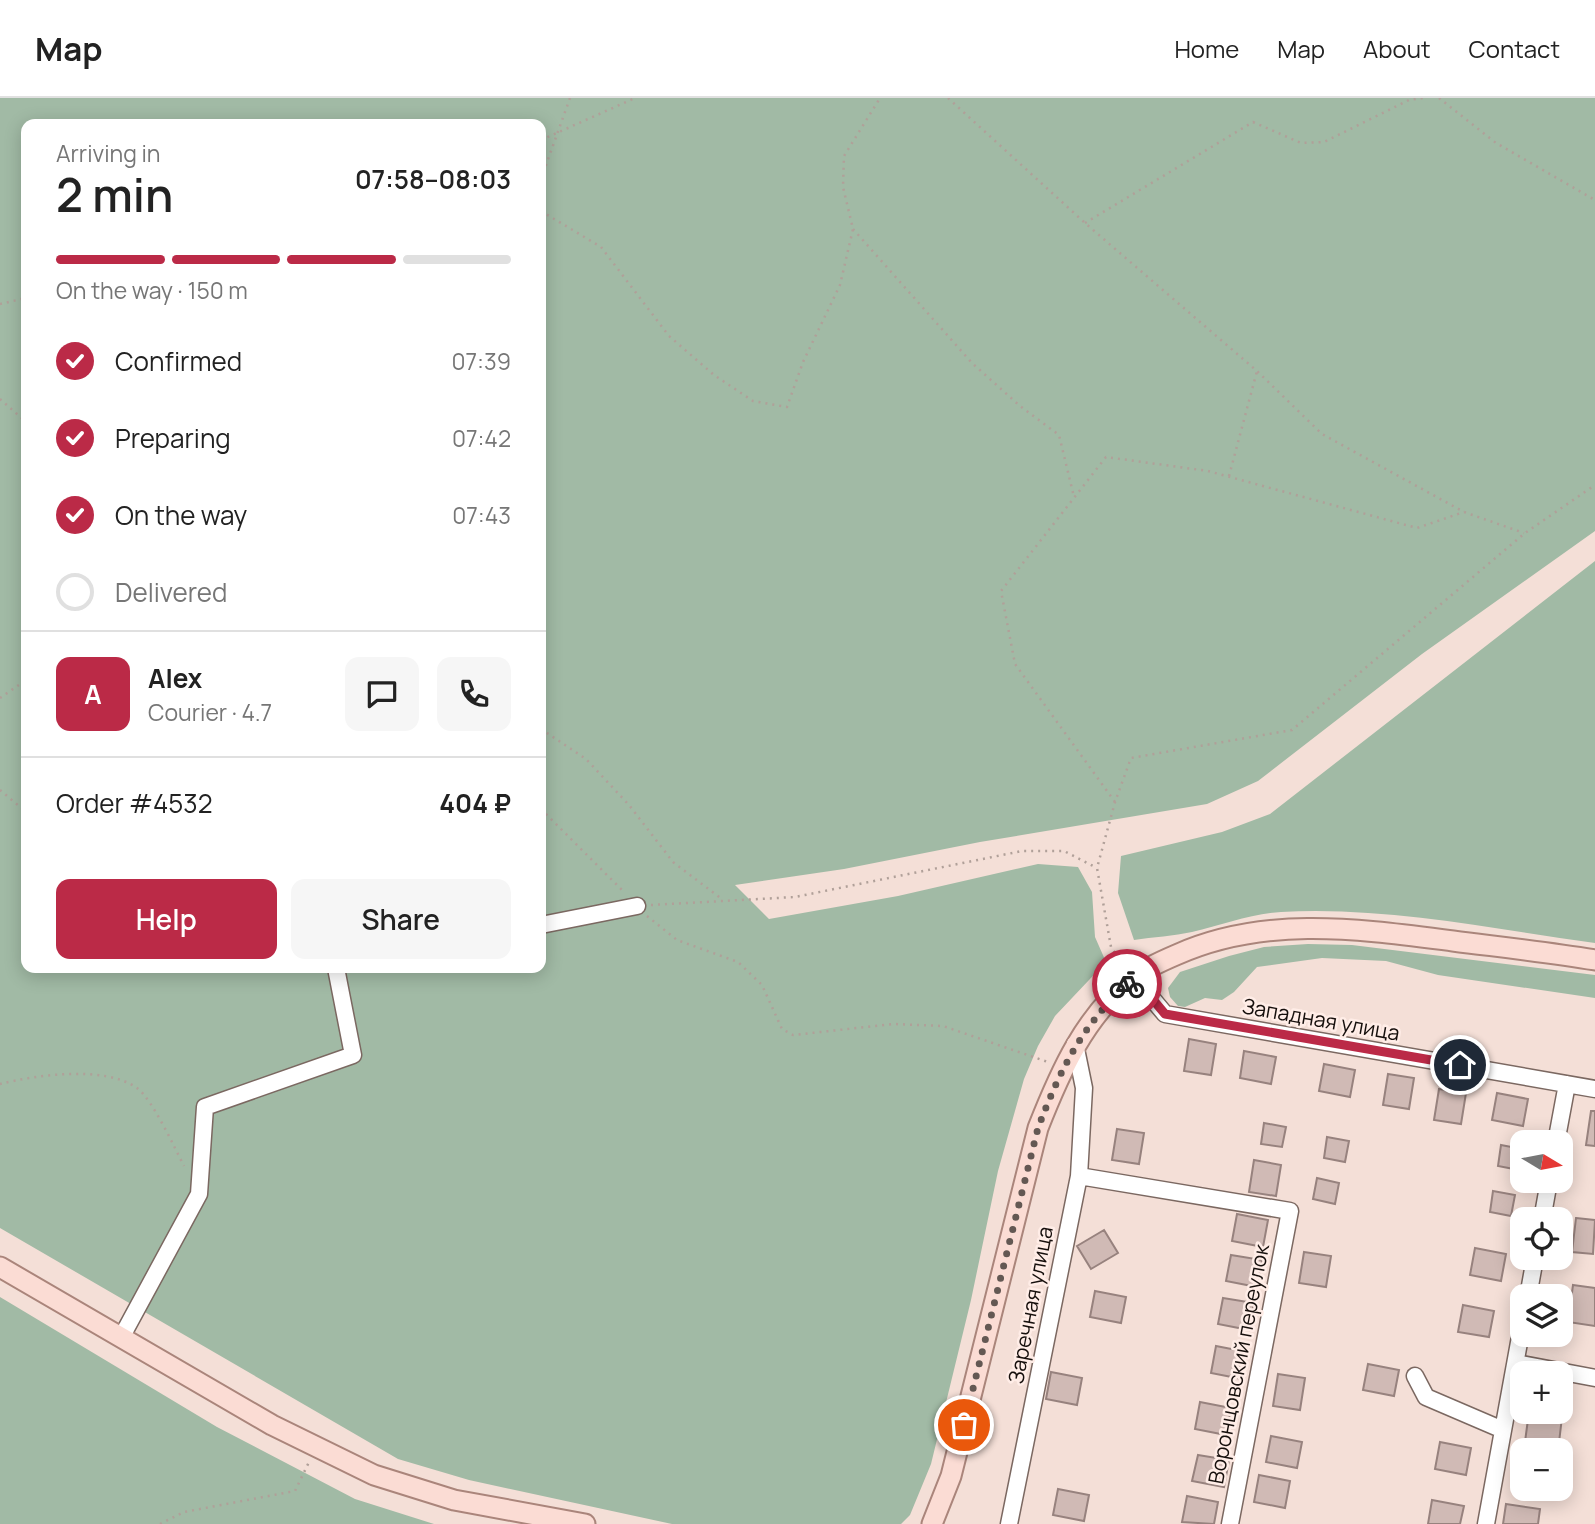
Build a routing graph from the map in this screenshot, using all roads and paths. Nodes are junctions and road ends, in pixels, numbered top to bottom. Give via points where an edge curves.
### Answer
1 (570, 98) edge
2 (635, 98) edge
3 (880, 98) edge
4 (948, 98) edge
5 (1423, 98) edge
6 (1439, 98) edge
7 (556, 134) junction
8 (546, 138) edge
9 (546, 163) edge
10 (1595, 200) edge
11 (546, 214) edge
12 (1085, 223) junction
13 (853, 229) junction
14 (21, 299) edge
15 (0, 304) edge
16 (1257, 371) junction
17 (0, 399) edge
18 (21, 418) edge
19 (1229, 477) junction
20 (1595, 485) edge
21 (1074, 497) junction
22 (1464, 512) junction
23 (1525, 533) junction
24 (21, 683) edge
25 (0, 698) edge
26 (546, 732) edge
27 (0, 790) edge
28 (1115, 802) junction
29 (21, 808) edge
30 (546, 814) edge
31 (1097, 868) junction
32 (724, 900) junction
33 (637, 906) junction
34 (546, 924) edge
35 (1595, 960) edge
36 (337, 973) edge
37 (1134, 977) junction
38 (1075, 1044) junction
39 (1063, 1067) junction
40 (0, 1084) edge
41 (1567, 1084) junction
42 (1595, 1089) edge
43 (1558, 1130) edge
44 (1079, 1176) junction
45 (199, 1194) junction
46 (0, 1267) edge
47 (121, 1338) junction
48 (1573, 1374) edge
49 (1415, 1376) dead end
50 (1595, 1378) edge
51 (1510, 1394) edge
52 (1503, 1430) junction
53 (316, 1447) junction
54 (160, 1524) edge
55 (585, 1524) edge
56 (932, 1524) edge
57 (1009, 1524) edge
58 (1230, 1524) edge
59 (1486, 1524) edge

1 - 7 path
2 - 7 path
3 - 13 path via 844,156 843,187
4 - 12 path
5 - 12 path via 1409,100 1324,142 1301,143 1253,122
6 - 10 path via 1496,143
7 - 8 path
7 - 9 path
11 - 13 path via 600,247 669,336 714,375 753,401 787,407 840,285
12 - 16 path
13 - 21 path via 972,363 1059,435
14 - 15 path
16 - 19 path
16 - 22 path via 1322,434
17 - 18 path
19 - 21 path via 1106,457
19 - 22 path via 1417,528
20 - 23 path
21 - 28 path via 1001,591 1016,664
22 - 23 path
23 - 28 path via 1292,730 1131,758
24 - 25 path
26 - 32 path via 586,759 673,862
27 - 29 path
28 - 31 path
30 - 33 path
31 - 32 path via 1064,851 1022,851 795,897
31 - 37 path via 1111,947
32 - 33 path
33 - 34 street
33 - 39 path via 677,940 737,962 762,985 782,1029 793,1035 894,1024 943,1026
35 - 37 main road via 1313,927 1224,938 1192,948
36 - 45 street via 353,1055 205,1107
37 - 38 main road
37 - 41 street, Западная улица via 1165,1014
38 - 39 main road
38 - 44 street, Заречная улица via 1084,1088
39 - 56 main road via 1038,1128 951,1476
40 - 45 path via 27,1077 84,1074 138,1088
41 - 42 street, Западная улица
41 - 43 street
44 - 57 street, Заречная улица
44 - 58 street, Воронцовский переулок via 1290,1211
45 - 47 street
46 - 47 main road
47 - 53 main road
48 - 50 street
49 - 52 street via 1426,1397
51 - 52 street
52 - 59 street
53 - 54 path via 295,1491 184,1512
53 - 55 main road via 374,1475 454,1500

